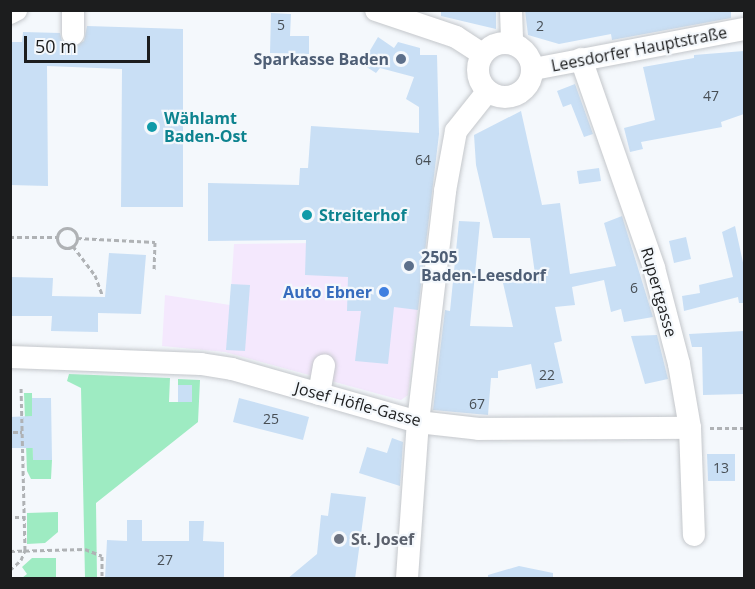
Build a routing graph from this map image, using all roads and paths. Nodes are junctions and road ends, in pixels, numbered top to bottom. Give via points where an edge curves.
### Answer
1 (16, 10) edge
2 (74, 10) edge
3 (376, 10) edge
4 (511, 10) edge
5 (10, 13) edge
6 (410, 15) edge
7 (744, 29) edge
8 (73, 34) dead end
9 (512, 42) junction
10 (482, 54) junction
11 (580, 59) junction
12 (534, 69) junction
13 (487, 92) junction
14 (10, 237) edge
15 (57, 237) junction
16 (77, 238) junction
17 (73, 246) junction
18 (154, 271) dead end
19 (102, 294) dead end
20 (10, 357) edge
21 (324, 365) dead end
22 (21, 386) dead end
23 (319, 394) junction
24 (418, 422) junction
25 (690, 428) junction
26 (744, 428) edge
27 (13, 432) dead end
28 (22, 432) junction
29 (24, 517) junction
30 (15, 518) dead end
31 (694, 535) dead end
32 (25, 550) junction
33 (10, 551) edge
34 (10, 570) edge
35 (102, 579) edge
36 (407, 579) edge

1 - 5 street
2 - 8 street
3 - 6 street
4 - 9 street
6 - 10 street
7 - 11 street, Leesdorfer Hauptstraße
9 - 10 street via 494,44
9 - 12 street, Leesdorfer Hauptstraße via 528,53
10 - 13 street via 477,69
11 - 12 street, Leesdorfer Hauptstraße
11 - 25 street, Rupertgasse via 654,268 679,364
12 - 13 street, Leesdorfer Hauptstraße via 522,92 503,98
13 - 24 street via 456,131 445,191
14 - 15 path
15 - 16 path via 66,227 75,231
15 - 17 path via 63,247
16 - 17 path
16 - 18 path via 155,242
17 - 19 path via 95,275
20 - 23 street, Josef Höfle-Gasse via 201,364
21 - 23 street
22 - 28 path
23 - 24 street, Josef Höfle-Gasse
24 - 25 street, Josef Höfle-Gasse via 479,429
24 - 36 street
25 - 26 path
25 - 31 street, Rupertgasse
27 - 28 path
28 - 29 path
29 - 30 path
29 - 32 path
32 - 33 path
32 - 34 path
32 - 35 path via 85,549 102,556

